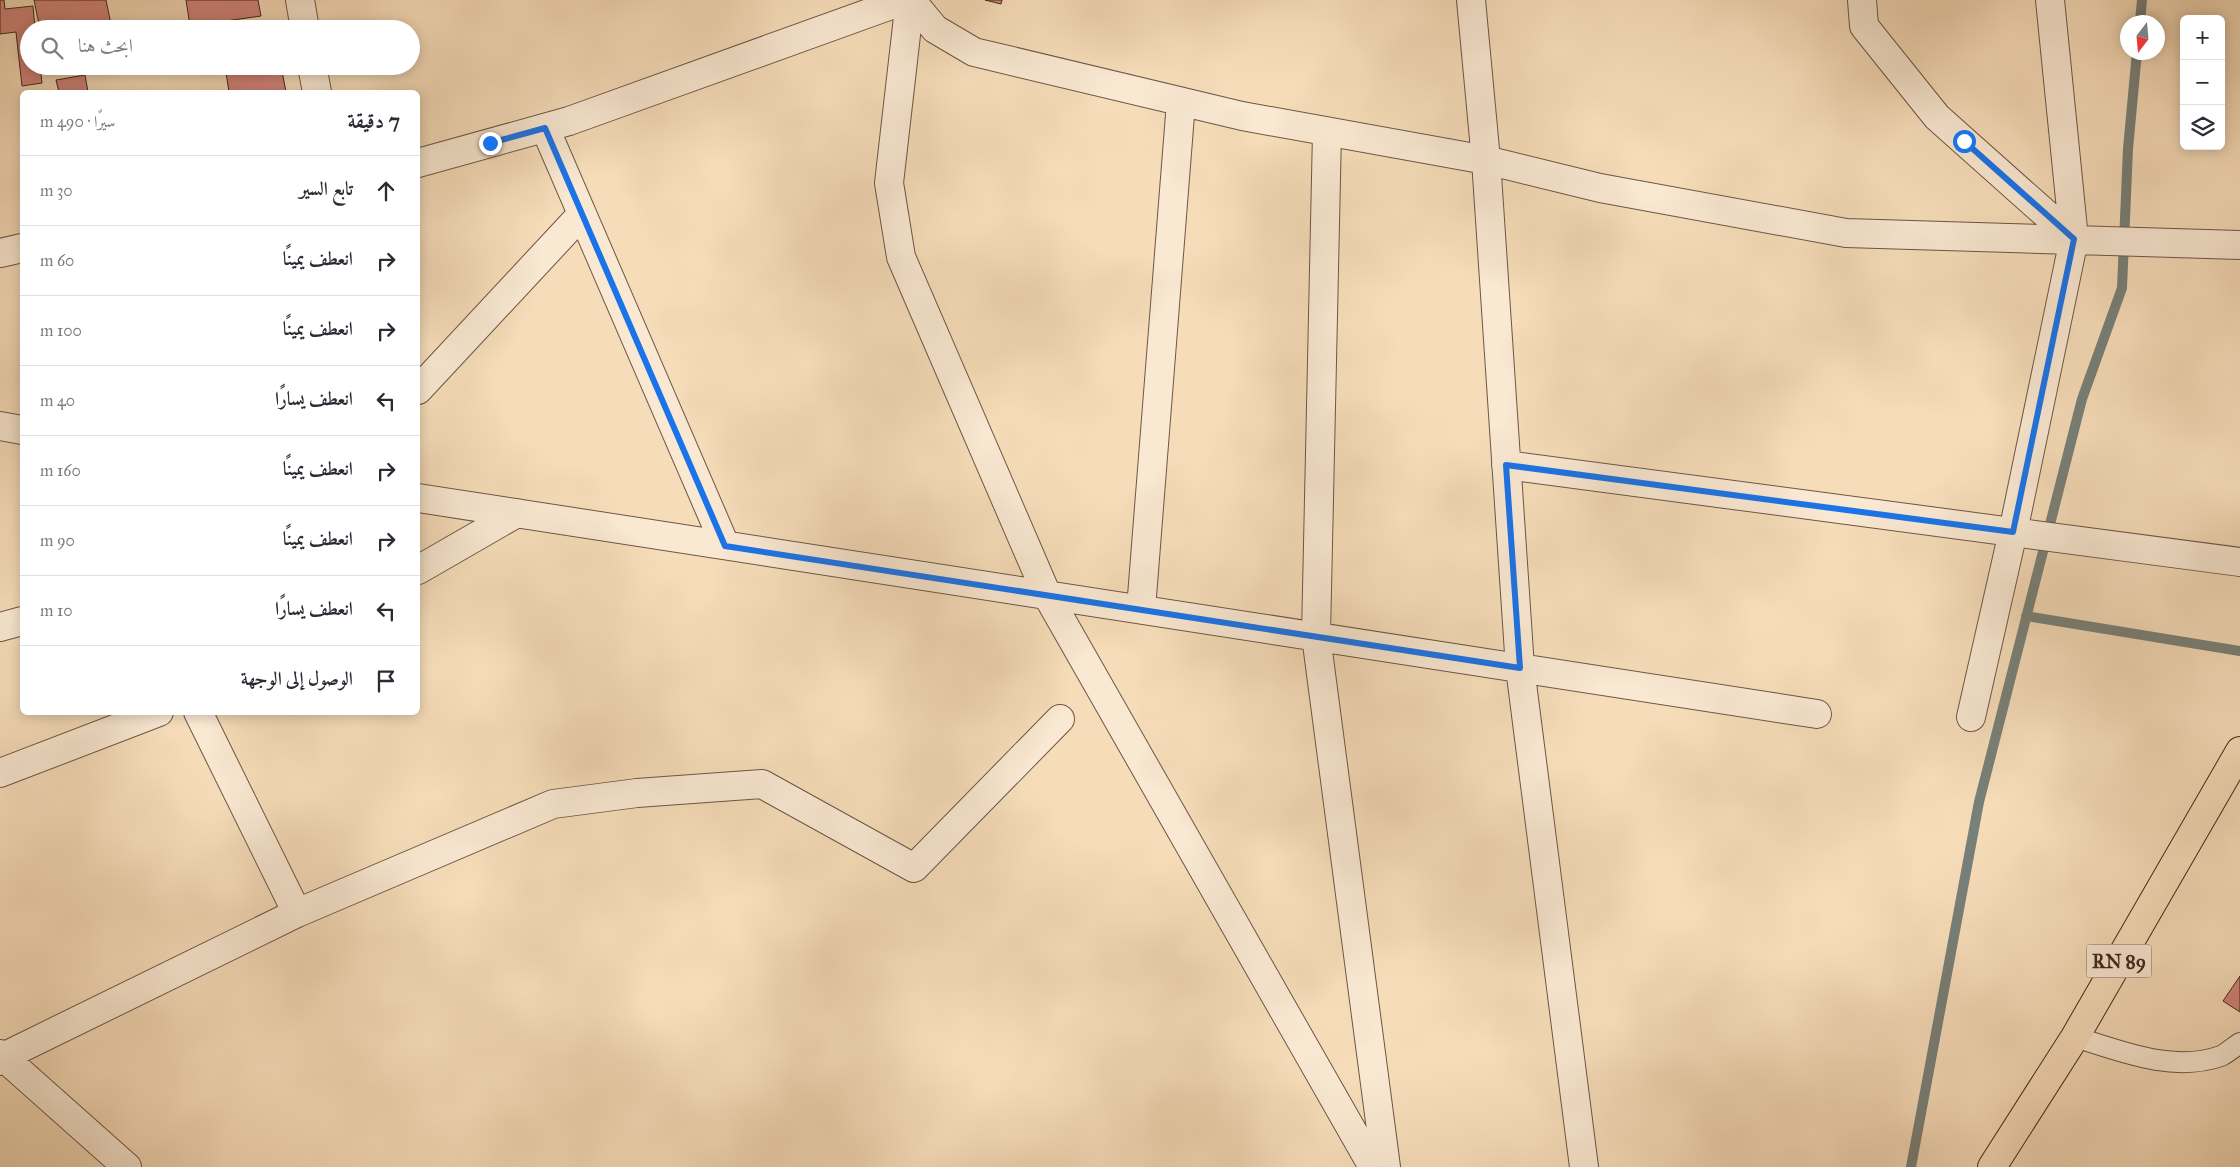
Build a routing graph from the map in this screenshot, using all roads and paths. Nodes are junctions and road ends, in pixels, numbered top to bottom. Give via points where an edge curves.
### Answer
1 (300, 0) edge
2 (906, 0) edge
3 (911, 0) edge
4 (1472, 0) edge
5 (1862, 0) edge
6 (2050, 0) edge
7 (303, 20) edge
8 (314, 75) edge
9 (317, 90) edge
10 (1181, 102) junction
11 (545, 128) junction
12 (1327, 132) junction
13 (1486, 160) junction
14 (420, 162) edge
15 (582, 214) junction
16 (2074, 239) junction
17 (2240, 245) edge
18 (20, 248) edge
19 (0, 253) edge
20 (420, 388) edge
21 (0, 426) edge
22 (20, 430) edge
23 (1506, 465) junction
24 (420, 496) edge
25 (517, 513) junction
26 (2013, 532) junction
27 (725, 546) junction
28 (2240, 562) edge
29 (420, 569) edge
30 (1047, 595) junction
31 (1141, 610) junction
32 (20, 621) edge
33 (0, 627) edge
34 (1316, 636) junction
35 (1520, 668) junction
36 (1817, 714) dead end
37 (151, 715) edge
38 (199, 715) edge
39 (1971, 716) dead end
40 (1060, 719) dead end
41 (2237, 763) edge
42 (0, 773) edge
43 (297, 913) junction
44 (2075, 1037) junction
45 (2240, 1044) edge
46 (1, 1057) edge
47 (127, 1167) edge
48 (1373, 1167) edge
49 (1386, 1167) edge
50 (1584, 1167) edge
51 (1992, 1167) edge

1 - 7 street
2 - 11 street
3 - 10 street via 935,29 974,52
3 - 30 street via 890,183 901,257
4 - 13 street
5 - 16 street via 1864,26 1937,117
6 - 16 street
8 - 9 street
10 - 12 street
10 - 31 street
11 - 14 street
11 - 15 street
12 - 13 street
12 - 34 street
13 - 16 street via 1600,188 1846,233
13 - 23 street
15 - 20 street
15 - 27 street
16 - 17 street
16 - 26 street
18 - 19 street
21 - 22 street
23 - 26 street
23 - 35 street
24 - 25 street
25 - 27 street
25 - 29 street
26 - 28 street
26 - 39 street
27 - 30 street
30 - 31 street
30 - 48 street
31 - 34 street
32 - 33 street
34 - 35 street
34 - 49 street
35 - 36 street
35 - 50 street
37 - 42 street
38 - 43 street
40 - 43 street via 914,868 762,784 637,793 554,804
41 - 44 main road, RN 89
43 - 46 street
44 - 45 lane via 2137,1056 2183,1062 2221,1056
44 - 51 main road, RN 89
46 - 47 street

